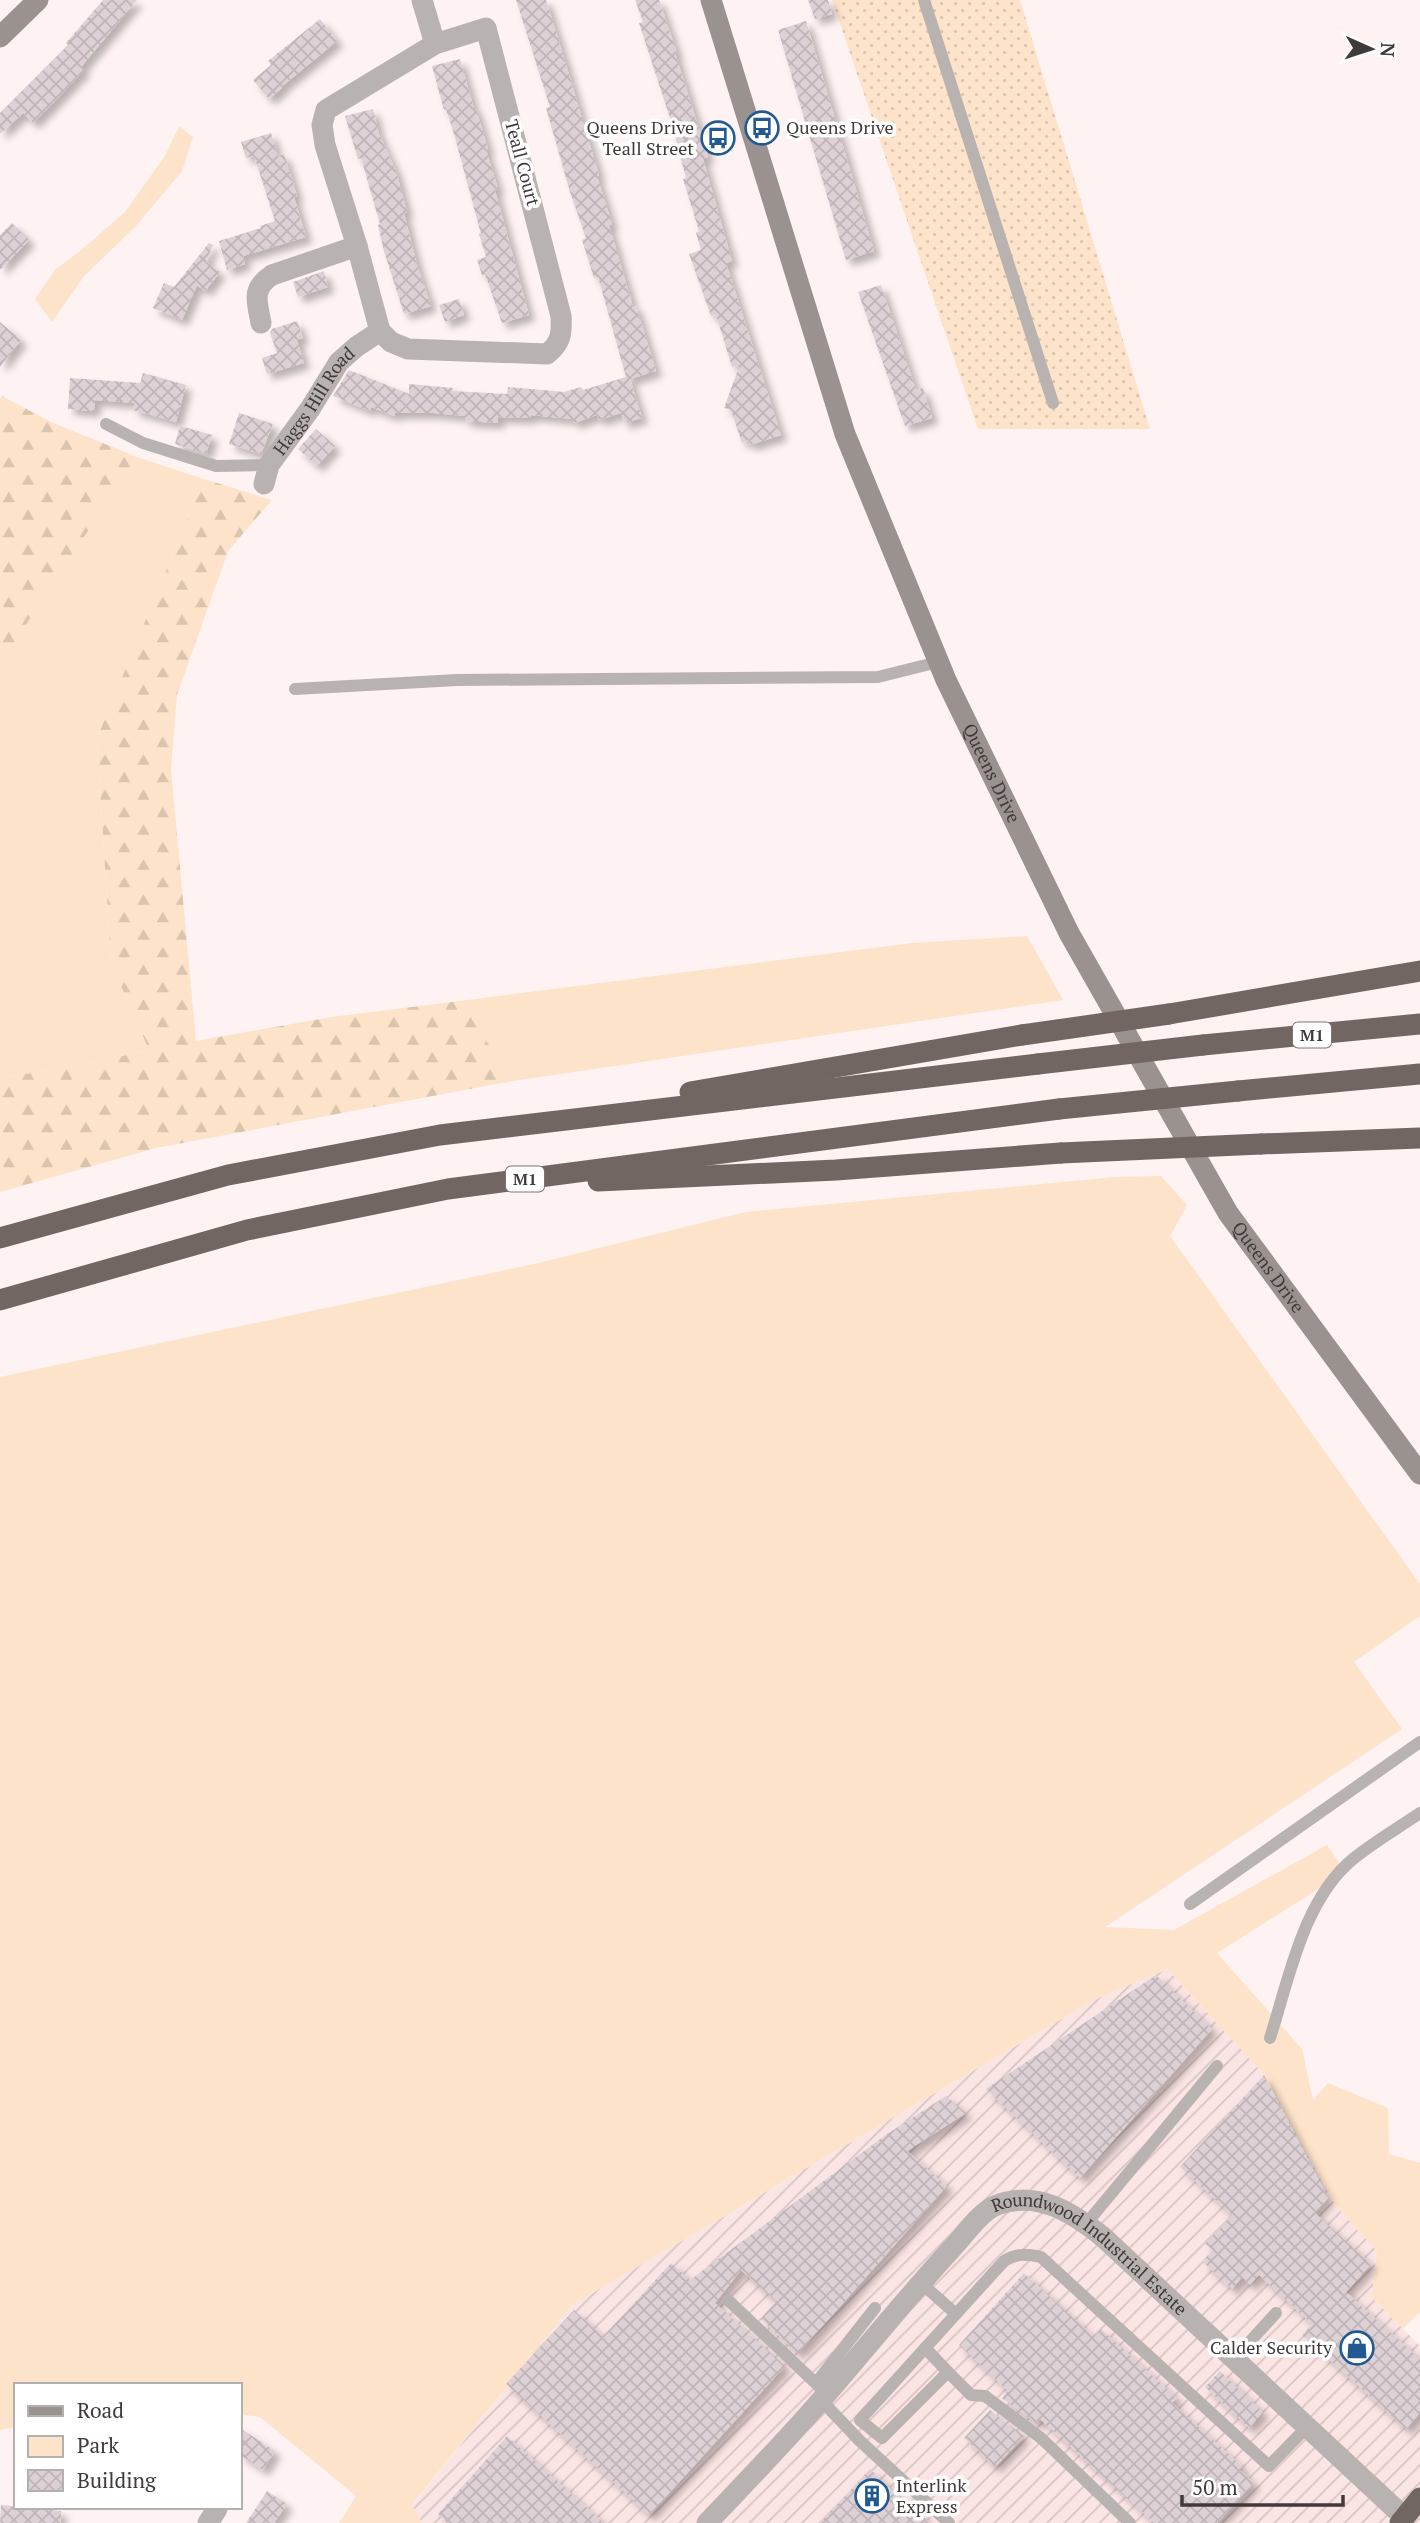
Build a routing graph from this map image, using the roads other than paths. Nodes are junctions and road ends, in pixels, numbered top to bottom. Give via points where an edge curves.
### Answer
1 (38, 0) edge
2 (422, 0) edge
3 (711, 0) edge
4 (925, 0) edge
5 (0, 37) edge
6 (435, 44) junction
7 (357, 246) junction
8 (261, 323) dead end
9 (380, 331) junction
10 (1053, 403) dead end
11 (106, 424) dead end
12 (267, 474) joint
13 (938, 662) junction
14 (295, 690) dead end
15 (1420, 971) edge
16 (1420, 1024) edge
17 (1420, 1074) edge
18 (440, 1135) junction
19 (1420, 1138) edge
20 (448, 1189) junction
21 (0, 1238) edge
22 (0, 1300) edge
23 (1420, 1474) edge
24 (1420, 1742) edge
25 (1420, 1813) edge
26 (1190, 1904) dead end
27 (1270, 2038) dead end
28 (1217, 2066) dead end
29 (1086, 2224) junction
30 (921, 2283) junction
31 (728, 2300) dead end
32 (875, 2308) dead end
33 (1276, 2313) dead end
34 (956, 2314) junction
35 (925, 2348) junction
36 (1234, 2359) junction
37 (948, 2372) junction
38 (821, 2392) junction
39 (1307, 2427) junction
40 (1420, 2498) edge
41 (1408, 2517) edge
42 (707, 2523) edge
43 (949, 2523) edge
44 (1130, 2523) edge

1 - 5 street
2 - 6 street
3 - 13 street, Queens Drive via 845,433
4 - 10 lane
6 - 7 street, Teall Court via 326,110 322,125 325,145
6 - 9 street, Teall Court via 486,28 556,292 562,335 547,354 531,354 408,349
7 - 8 street via 261,282 256,297
7 - 9 street, Teall Court
9 - 12 street, Haggs Hill Road via 339,362
11 - 12 lane via 143,443 216,466
13 - 14 lane via 878,677 457,680
13 - 23 street, Queens Drive via 1069,933 1228,1213
15 - 18 highway, bridge
16 - 18 highway, M1, bridge via 1203,1045
17 - 20 highway, M1, bridge via 1059,1109
18 - 21 highway, M1 via 228,1175
19 - 20 highway, bridge via 1061,1153 836,1170
20 - 22 highway, M1 via 247,1230
24 - 26 lane
25 - 27 lane via 1352,1860 1324,1895 1298,1946
28 - 29 lane
29 - 30 street, Roundwood Industrial Estate via 1052,2204 1022,2199 994,2205
29 - 36 street, Roundwood Industrial Estate
30 - 34 lane
30 - 38 street, Roundwood Industrial Estate
31 - 38 lane
32 - 38 lane
33 - 36 lane
34 - 35 lane
34 - 39 lane via 1004,2261 1013,2255 1041,2257 1269,2466
35 - 37 lane
35 - 37 lane via 860,2420 883,2438
36 - 39 street, Roundwood Industrial Estate
37 - 44 lane via 971,2395 985,2396 1041,2438
38 - 42 street, Roundwood Industrial Estate
38 - 43 lane via 860,2441
39 - 41 street, Roundwood Industrial Estate
40 - 41 highway

